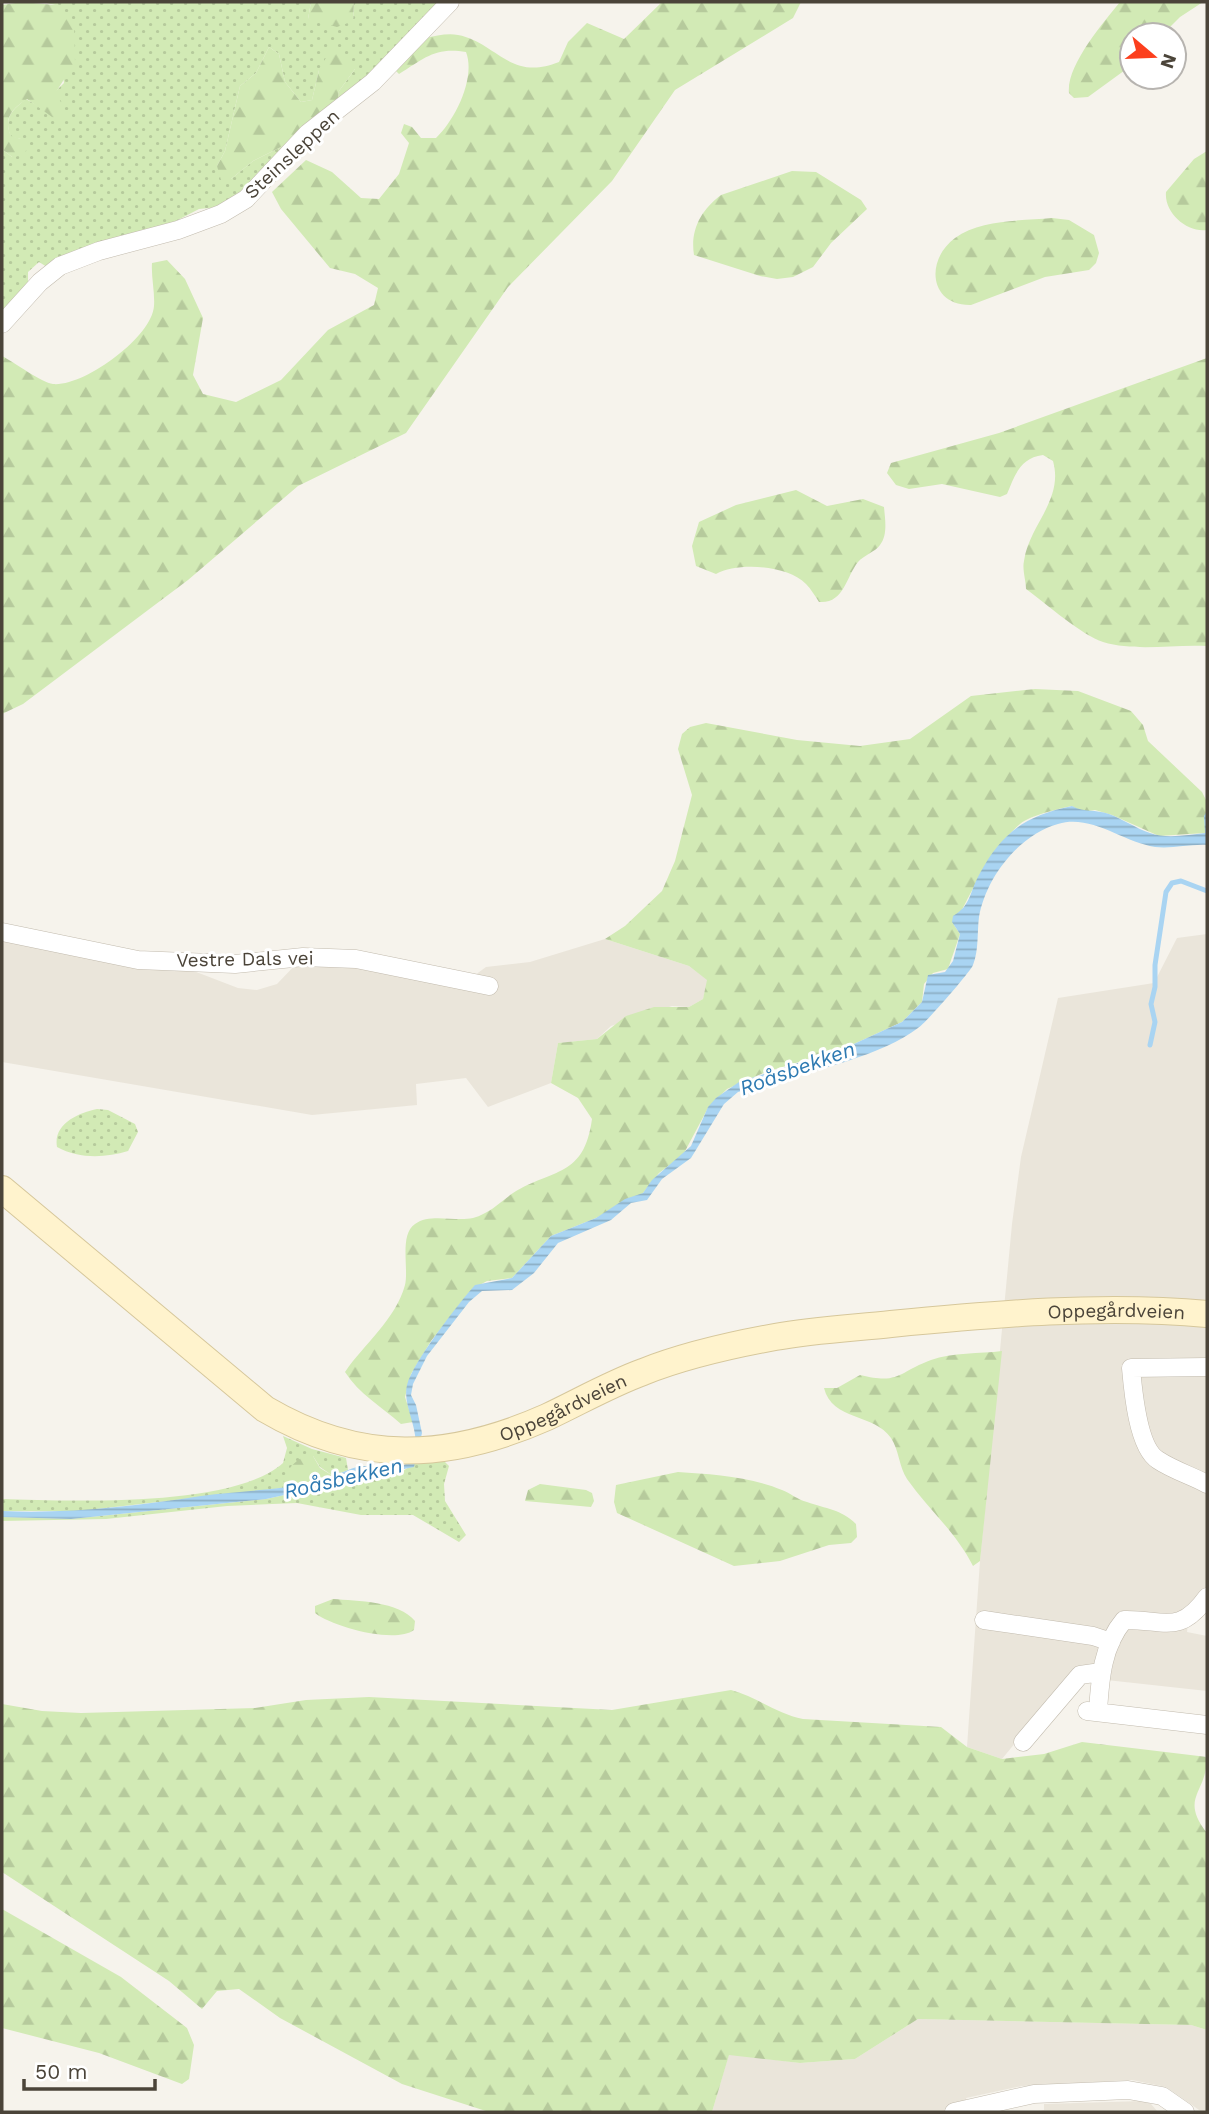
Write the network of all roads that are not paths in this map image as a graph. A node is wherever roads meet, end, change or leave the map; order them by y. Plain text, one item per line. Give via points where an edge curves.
1 (450, 2) edge
2 (2, 324) edge
3 (2, 932) edge
4 (489, 986) dead end
5 (2, 1189) edge
6 (1207, 1314) edge
7 (1207, 1367) edge
8 (1207, 1484) edge
9 (1207, 1597) edge
10 (984, 1620) dead end
11 (1111, 1642) junction
12 (1101, 1672) junction
13 (1207, 1724) edge
14 (1023, 1742) dead end
15 (1001, 2107) edge
16 (954, 2112) edge
17 (1185, 2112) edge

1 - 2 street, Steinsleppen via 373,82 309,134 246,199 221,214 60,266
3 - 4 street, Vestre Dals vei via 138,960 235,964 303,957 356,959
5 - 6 main road, Oppegårdveien via 265,1409 313,1434 370,1447 439,1451 475,1444 644,1371 702,1352 778,1336 1018,1314
7 - 8 street via 1131,1368 1135,1403 1150,1453
9 - 11 street via 1186,1620 1174,1624 1124,1620
10 - 11 street
11 - 12 street
12 - 13 street via 1092,1711
12 - 14 street via 1080,1675
15 - 16 street
15 - 17 street via 1046,2093 1135,2090 1162,2096

